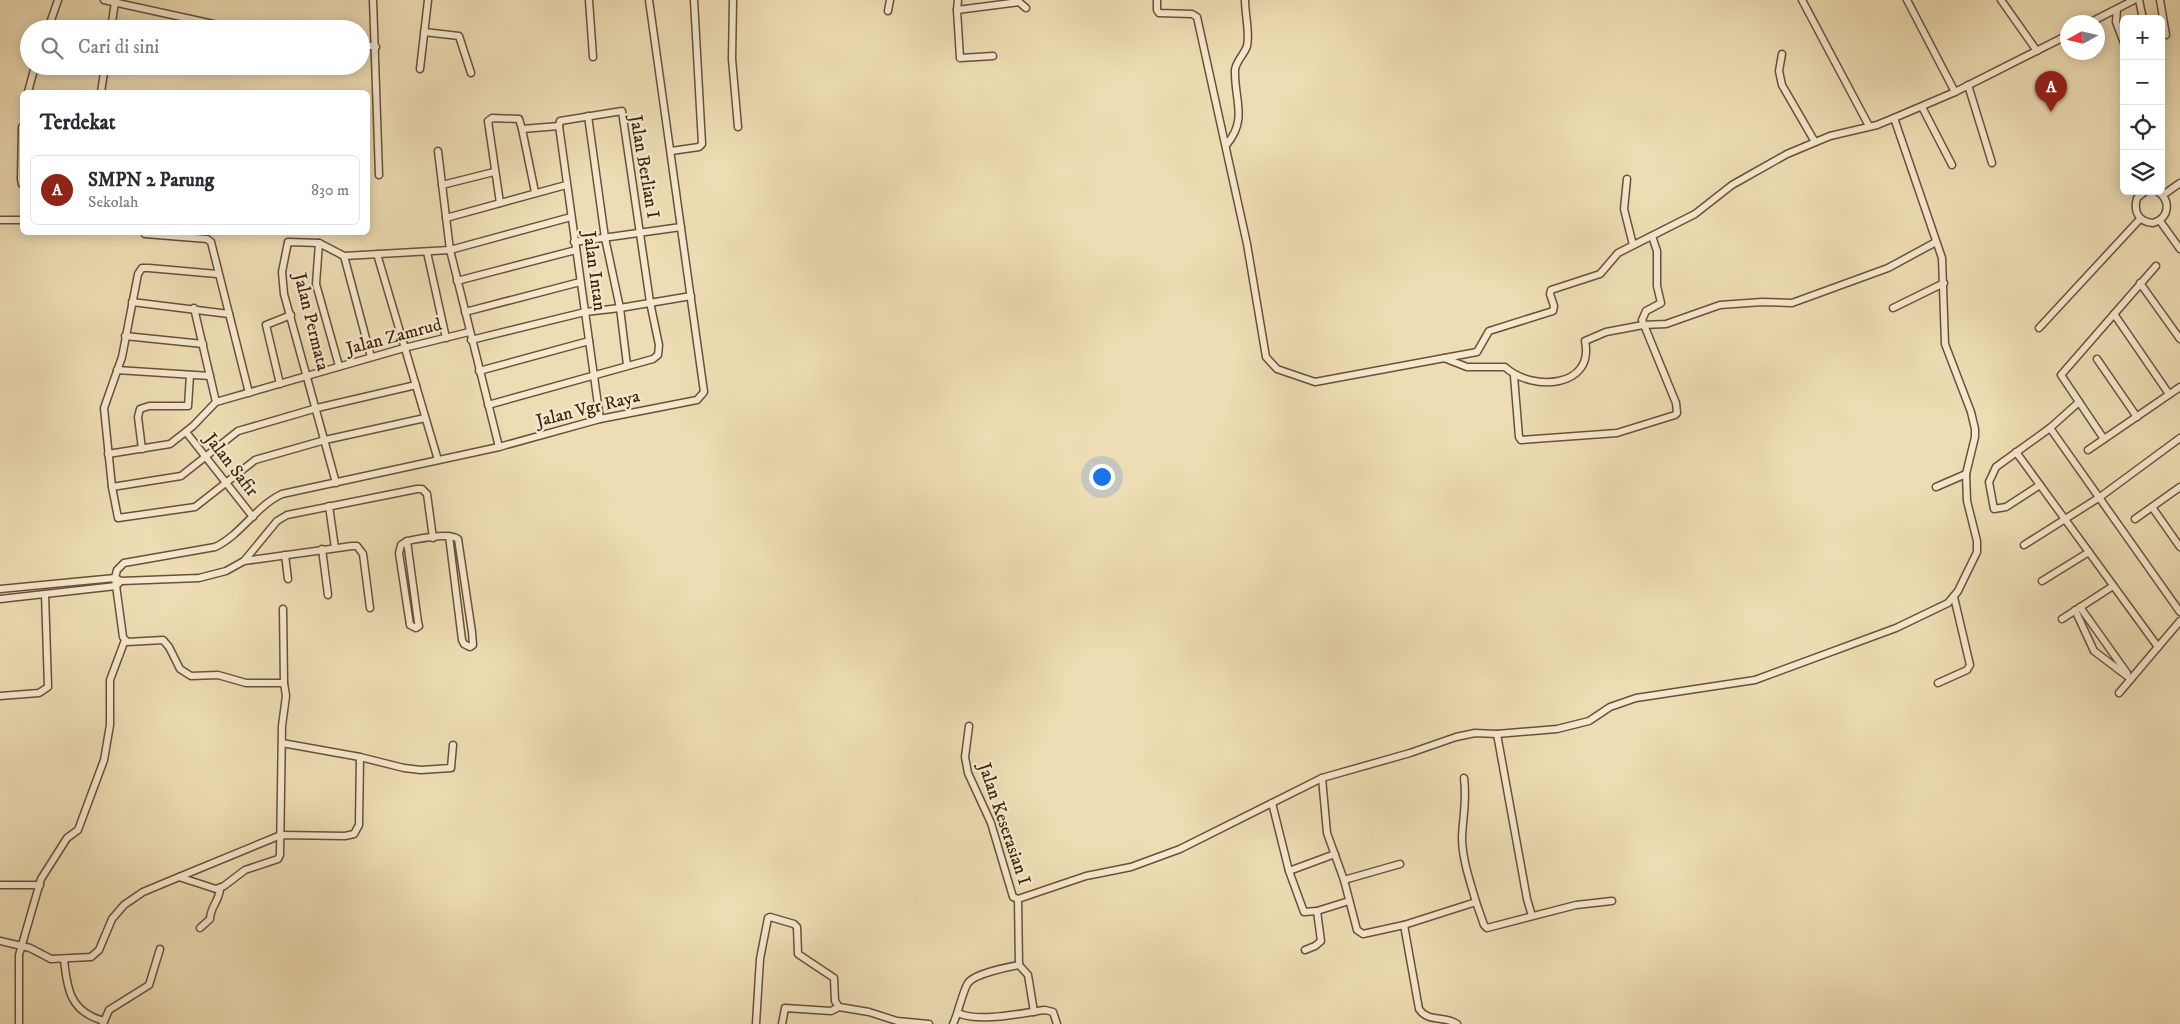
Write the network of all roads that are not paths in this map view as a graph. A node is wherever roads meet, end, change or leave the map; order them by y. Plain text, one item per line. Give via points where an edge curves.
1 (58, 0) edge
2 (96, 0) edge
3 (100, 0) edge
4 (104, 0) edge
5 (373, 0) edge
6 (428, 0) edge
7 (589, 0) edge
8 (649, 0) edge
9 (694, 0) edge
10 (733, 0) edge
11 (890, 0) edge
12 (958, 0) edge
13 (1157, 0) edge
14 (1245, 0) edge
15 (1802, 0) edge
16 (1907, 0) edge
17 (2001, 0) edge
18 (2134, 0) edge
19 (2138, 0) edge
20 (2160, 0) edge
21 (115, 2) junction
22 (1026, 8) dead end
23 (2116, 9) junction
24 (957, 10) junction
25 (888, 11) dead end
26 (2104, 15) edge
27 (2142, 15) edge
28 (51, 20) edge
29 (112, 20) edge
30 (196, 20) edge
31 (424, 32) junction
32 (2120, 32) edge
33 (2166, 35) dead end
34 (2060, 39) edge
35 (370, 46) edge
36 (376, 48) junction
37 (2037, 51) junction
38 (1782, 54) dead end
39 (993, 56) dead end
40 (593, 57) dead end
41 (420, 69) dead end
42 (471, 73) dead end
43 (33, 75) edge
44 (104, 75) edge
45 (1968, 85) junction
46 (29, 90) edge
47 (101, 90) edge
48 (1955, 92) junction
49 (1922, 107) junction
50 (588, 116) junction
51 (1894, 118) junction
52 (559, 126) junction
53 (1869, 126) junction
54 (738, 127) dead end
55 (522, 129) junction
56 (1814, 142) junction
57 (1227, 144) junction
58 (438, 151) dead end
59 (671, 152) junction
60 (1992, 163) dead end
61 (1952, 165) dead end
62 (494, 172) junction
63 (379, 176) dead end
64 (1627, 179) dead end
65 (2180, 183) edge
66 (566, 184) junction
67 (442, 185) junction
68 (2165, 190) edge
69 (535, 192) junction
70 (2141, 195) edge
71 (2161, 195) edge
72 (500, 203) junction
73 (571, 217) junction
74 (446, 218) junction
75 (2140, 219) junction
76 (0, 220) edge
77 (20, 220) edge
78 (2160, 221) junction
79 (681, 227) junction
80 (640, 233) junction
81 (156, 235) edge
82 (1652, 236) junction
83 (605, 238) junction
84 (319, 242) junction
85 (574, 242) junction
86 (1936, 242) junction
87 (1633, 245) junction
88 (2180, 249) edge
89 (450, 250) junction
90 (576, 250) junction
91 (427, 252) junction
92 (377, 254) junction
93 (344, 256) junction
94 (2156, 266) dead end
95 (217, 274) junction
96 (457, 281) junction
97 (580, 282) junction
98 (1944, 283) junction
99 (2140, 283) junction
100 (691, 296) junction
101 (132, 302) junction
102 (650, 302) junction
103 (194, 308) junction
104 (620, 308) junction
105 (1893, 308) dead end
106 (465, 312) junction
107 (584, 312) junction
108 (229, 314) junction
109 (2114, 314) junction
110 (291, 315) junction
111 (1643, 325) junction
112 (2039, 328) dead end
113 (469, 332) junction
114 (125, 336) junction
115 (446, 338) junction
116 (2180, 339) edge
117 (471, 340) junction
118 (589, 341) junction
119 (202, 344) junction
120 (404, 348) junction
121 (371, 357) junction
122 (1443, 358) junction
123 (2096, 358) dead end
124 (627, 365) junction
125 (339, 366) junction
126 (117, 370) junction
127 (479, 371) junction
128 (190, 375) junction
129 (594, 375) junction
130 (210, 376) junction
131 (308, 376) junction
132 (1514, 376) junction
133 (280, 384) junction
134 (416, 385) junction
135 (2180, 387) edge
136 (249, 393) junction
137 (2170, 394) junction
138 (216, 402) junction
139 (2079, 402) junction
140 (488, 405) junction
141 (317, 408) junction
142 (2137, 416) junction
143 (425, 418) junction
144 (600, 419) junction
145 (2050, 428) junction
146 (186, 432) junction
147 (2180, 438) edge
148 (325, 440) junction
149 (2104, 440) junction
150 (499, 447) junction
151 (142, 449) junction
152 (2088, 450) dead end
153 (2016, 452) junction
154 (108, 454) junction
155 (206, 458) junction
156 (438, 460) junction
157 (1966, 474) junction
158 (336, 483) junction
159 (227, 484) junction
160 (2040, 485) junction
161 (112, 487) junction
162 (1936, 487) dead end
163 (2180, 487) edge
164 (2100, 497) junction
165 (328, 506) junction
166 (2152, 507) junction
167 (253, 517) junction
168 (2064, 519) junction
169 (2135, 519) dead end
170 (449, 536) junction
171 (433, 538) junction
172 (407, 541) junction
173 (2024, 544) dead end
174 (2180, 546) edge
175 (335, 548) junction
176 (322, 550) junction
177 (2089, 552) junction
178 (285, 555) junction
179 (244, 561) junction
180 (288, 580) dead end
181 (2042, 581) dead end
182 (117, 582) junction
183 (2113, 586) junction
184 (0, 589) edge
185 (45, 594) junction
186 (328, 595) dead end
187 (1954, 597) junction
188 (0, 599) edge
189 (370, 608) dead end
190 (283, 609) dead end
191 (2078, 609) junction
192 (2180, 612) edge
193 (2062, 619) dead end
194 (2180, 620) edge
195 (124, 640) junction
196 (2158, 647) junction
197 (2131, 679) junction
198 (284, 683) junction
199 (1938, 683) dead end
200 (2119, 693) dead end
201 (0, 696) edge
202 (970, 726) dead end
203 (1497, 734) junction
204 (282, 743) junction
205 (453, 745) dead end
206 (360, 757) junction
207 (1322, 778) junction
208 (1464, 778) dead end
209 (1272, 803) junction
210 (281, 835) junction
211 (1335, 854) junction
212 (1400, 864) dead end
213 (1289, 871) junction
214 (179, 877) junction
215 (1344, 880) junction
216 (40, 885) junction
217 (0, 886) edge
218 (220, 888) junction
219 (1018, 899) junction
220 (1349, 901) junction
221 (1612, 901) dead end
222 (1476, 902) junction
223 (1317, 911) junction
224 (1532, 916) junction
225 (1404, 925) junction
226 (200, 928) dead end
227 (0, 941) edge
228 (23, 948) junction
229 (160, 949) dead end
230 (1305, 950) dead end
231 (64, 959) junction
232 (1019, 965) junction
233 (838, 1007) junction
234 (1034, 1012) junction
235 (958, 1013) junction
236 (104, 1022) edge
237 (19, 1024) edge
238 (756, 1024) edge
239 (782, 1024) edge
240 (929, 1024) edge
241 (953, 1024) edge
242 (1057, 1024) edge
243 (1457, 1024) edge

1 - 28 street
2 - 3 street
4 - 21 street
5 - 36 street
6 - 31 street
7 - 40 street
8 - 59 street, Jalan Vgr Raya
9 - 59 street via 702,144
10 - 54 street via 732,59
11 - 25 street
12 - 24 street
13 - 57 street via 1159,13 1197,17
14 - 57 street via 1249,37 1244,57 1238,61 1235,72 1238,127
15 - 53 street
16 - 48 street
17 - 37 street
18 - 23 street
19 - 27 street
20 - 33 street
21 - 29 street
21 - 30 street
22 - 24 street via 1019,2
23 - 26 street
23 - 32 street
24 - 39 street via 960,58
31 - 41 street
31 - 42 street via 459,36
34 - 37 street
35 - 36 street
36 - 63 street
37 - 45 street
38 - 56 street via 1779,72 1782,85
43 - 46 street
44 - 47 street
45 - 48 street
45 - 60 street
48 - 49 street
49 - 51 street
49 - 61 street
50 - 52 street, Jalan Berlian I via 560,122
50 - 80 street, Jalan Berlian I via 622,110
50 - 83 street
51 - 53 street
51 - 86 street
52 - 55 street, Jalan Berlian I
52 - 66 street, Jalan Intan
53 - 56 street
55 - 62 street via 519,119 489,119
55 - 69 street
56 - 82 street via 1732,185 1695,214
57 - 122 street via 1255,283 1265,353 1270,364 1315,382
58 - 67 street
59 - 79 street, Jalan Vgr Raya
62 - 67 street
62 - 72 street
64 - 87 street via 1624,209
65 - 68 street
66 - 69 street
66 - 73 street, Jalan Intan
67 - 74 street
69 - 72 street
70 - 75 street via 2135,205
71 - 78 street via 2168,209
72 - 74 street
73 - 85 street, Jalan Intan
73 - 89 street
74 - 89 street
75 - 78 street
75 - 112 street
76 - 77 street
78 - 88 street
79 - 80 street
79 - 100 street, Jalan Vgr Raya
80 - 83 street
80 - 102 street
81 - 95 street via 209,240
82 - 87 street
82 - 111 street via 1657,251 1657,286 1661,302 1642,316
83 - 85 street
83 - 104 street
84 - 93 street, Jalan Permata
84 - 110 street, Jalan Permata via 290,241 286,244 282,272 284,294
84 - 125 street via 316,284
85 - 90 street, Jalan Intan
86 - 98 street via 1942,258
86 - 111 street via 1888,268 1792,303 1720,305 1666,324
87 - 122 street via 1618,253 1596,276 1552,290 1554,308 1551,312 1489,331 1477,352
89 - 91 street
89 - 96 street
90 - 96 street
90 - 97 street, Jalan Intan
91 - 92 street
91 - 115 street
92 - 93 street
92 - 120 street
93 - 121 street
94 - 99 street
95 - 101 street via 144,268 138,274
95 - 108 street
96 - 106 street
97 - 106 street
97 - 107 street, Jalan Intan
98 - 105 street
98 - 157 street via 1945,344 1974,428 1975,437
99 - 109 street
99 - 116 street
100 - 102 street
100 - 144 street, Jalan Vgr Raya via 704,392 701,397
101 - 103 street
101 - 114 street
102 - 104 street
102 - 124 street via 658,355 653,360
103 - 108 street
103 - 119 street
104 - 107 street
104 - 124 street
106 - 113 street
107 - 117 street
107 - 118 street, Jalan Intan
108 - 136 street
109 - 137 street
109 - 139 street via 2061,375
110 - 131 street, Jalan Permata
110 - 133 street via 266,325
111 - 132 street via 1606,332 1585,341 1585,364 1564,380 1540,383
111 - 132 street via 1676,403 1675,415 1617,433 1521,440 1518,437
113 - 115 street, Jalan Zamrud
113 - 117 street
114 - 119 street
114 - 126 street
115 - 120 street, Jalan Zamrud
117 - 127 street
118 - 127 street
118 - 129 street, Jalan Intan
119 - 130 street
120 - 121 street, Jalan Zamrud
120 - 134 street
121 - 125 street, Jalan Zamrud
122 - 132 street via 1467,367 1505,367
123 - 142 street
124 - 129 street
125 - 131 street, Jalan Zamrud
126 - 128 street
126 - 154 street via 104,408
127 - 140 street
128 - 130 street
128 - 151 street via 188,406 144,406 140,410
129 - 140 street
129 - 144 street, Jalan Intan
130 - 138 street
131 - 133 street, Jalan Zamrud
131 - 141 street, Jalan Permata
133 - 136 street, Jalan Zamrud
134 - 141 street
134 - 143 street
135 - 137 street
136 - 138 street, Jalan Zamrud
137 - 142 street
138 - 146 street, Jalan Zamrud
139 - 145 street
139 - 149 street
140 - 150 street
141 - 148 street, Jalan Permata
141 - 155 street via 238,431
142 - 149 street
143 - 148 street
143 - 156 street
144 - 150 street, Jalan Vgr Raya
145 - 153 street
145 - 164 street
146 - 151 street, Jalan Zamrud via 170,444
146 - 155 street, Jalan Safir
147 - 164 street
148 - 158 street, Jalan Permata
148 - 159 street via 255,460
149 - 152 street
150 - 156 street, Jalan Vgr Raya
151 - 154 street, Jalan Zamrud
153 - 160 street
153 - 160 street via 1996,467 1989,482 1994,509 2006,507
154 - 161 street
155 - 159 street, Jalan Safir
155 - 161 street via 181,476
156 - 158 street, Jalan Vgr Raya
157 - 162 street
157 - 187 street via 1967,501 1977,552
158 - 167 street, Jalan Vgr Raya via 282,494 268,501
159 - 161 street via 195,507 121,518 116,514
159 - 167 street, Jalan Safir
160 - 168 street
163 - 166 street
164 - 168 street
164 - 192 street
165 - 171 street via 422,489 429,498
165 - 175 street
165 - 179 street via 281,518
166 - 169 street
166 - 174 street
167 - 182 street, Jalan Vgr Raya via 215,547 130,561 120,566
168 - 173 street
168 - 177 street
170 - 170 street via 456,537 460,543 472,632 473,645 470,647 462,640
170 - 171 street
171 - 172 street
172 - 172 street via 401,545 399,553 410,625 416,628 419,626
175 - 176 street
175 - 189 street via 352,546 361,549
176 - 178 street
176 - 186 street
177 - 181 street
177 - 183 street
178 - 179 street
178 - 180 street
179 - 182 street via 206,577
182 - 184 street
182 - 185 street
182 - 195 street
183 - 191 street
183 - 196 street
185 - 188 street
185 - 201 street via 48,688 39,693
187 - 199 street via 1970,665 1967,670
187 - 203 street via 1942,607 1896,628 1755,680 1636,698 1621,702 1576,725
190 - 198 street
191 - 193 street
191 - 197 street
191 - 197 street via 2094,651
194 - 196 street
195 - 198 street via 163,640 180,669 191,676 218,675 246,683
195 - 216 street via 110,680 110,725 104,760 78,830 67,838
196 - 197 street
197 - 200 street
198 - 204 street via 286,702
202 - 219 street, Jalan Keserasian I via 965,756 968,773 991,823 1013,896
203 - 207 street via 1475,733 1456,737
203 - 224 street
204 - 206 street
204 - 210 street
205 - 206 street via 449,769 404,768
206 - 210 street via 359,825 354,834
207 - 209 street
207 - 211 street via 1325,825
208 - 222 street via 1466,796 1462,836
209 - 213 street
209 - 219 street via 1180,849
210 - 214 street
210 - 218 street via 279,857 245,870
211 - 213 street
211 - 215 street
212 - 215 street
213 - 223 street via 1304,912
214 - 218 street via 212,889
214 - 231 street via 143,892 119,910 94,956
215 - 220 street
216 - 217 street
216 - 228 street
218 - 226 street via 219,897 210,910 210,919
219 - 232 street
220 - 223 street
220 - 225 street via 1357,930 1363,934
221 - 224 street via 1576,905
222 - 224 street via 1487,928
222 - 225 street
223 - 230 street via 1320,941
225 - 243 street via 1419,1009 1428,1017
227 - 228 street
228 - 231 street via 38,951 48,959
228 - 237 street via 18,962
229 - 236 street via 149,985 109,1010
231 - 236 street via 75,1003 82,1013
232 - 234 street via 1028,975
232 - 235 street via 972,979
233 - 238 street via 834,978 798,954 797,927 770,917 760,959
233 - 239 street via 831,1011 785,1008
233 - 240 street via 898,1021
234 - 235 street via 995,1016
234 - 242 street via 1053,1012
235 - 241 street

